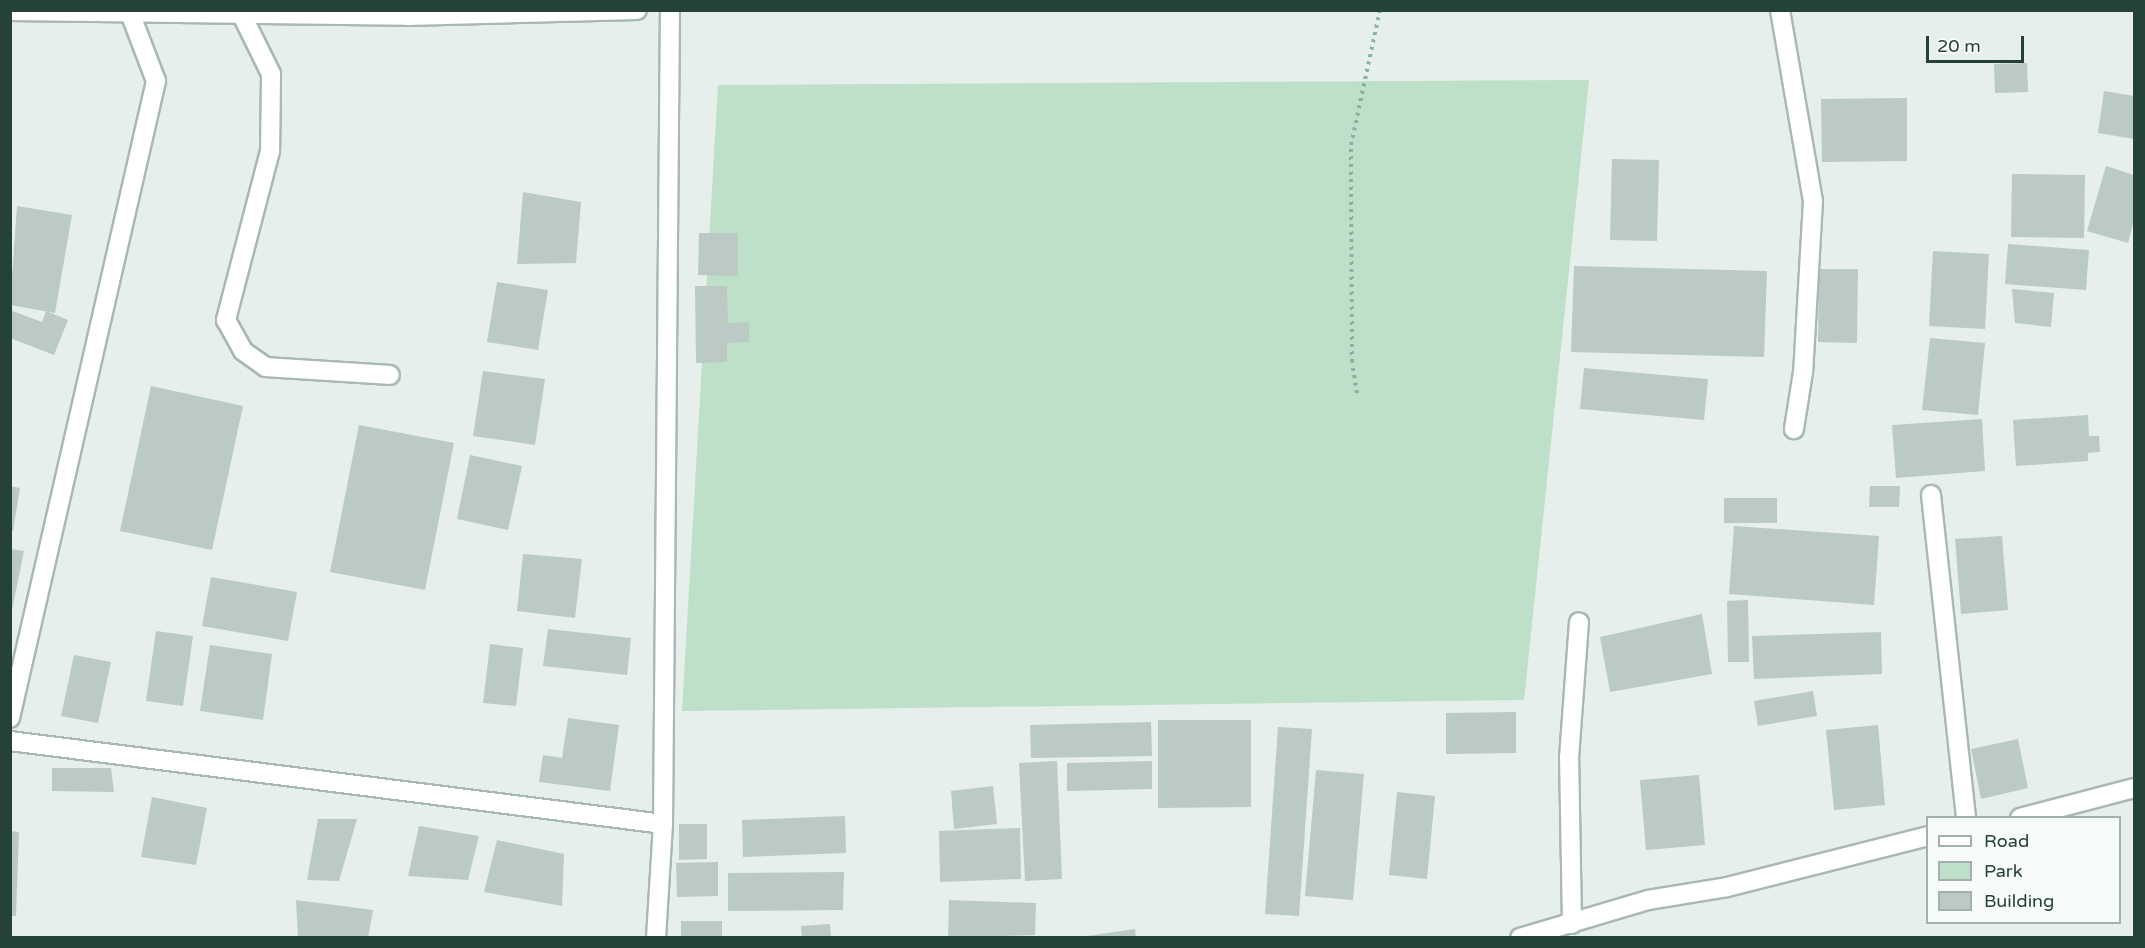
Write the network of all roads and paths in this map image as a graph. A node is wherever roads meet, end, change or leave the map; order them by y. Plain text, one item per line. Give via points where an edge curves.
1 (10, 10) edge
2 (637, 10) edge
3 (670, 10) edge
4 (1380, 10) edge
5 (1779, 10) edge
6 (407, 13) edge
7 (130, 14) junction
8 (242, 15) junction
9 (390, 375) dead end
10 (1357, 393) dead end
11 (1794, 429) dead end
12 (1930, 495) dead end
13 (1579, 622) dead end
14 (10, 718) edge
15 (10, 741) edge
16 (2134, 788) edge
17 (1966, 816) edge
18 (2028, 816) edge
19 (663, 824) junction
20 (1926, 837) edge
21 (1572, 924) junction
22 (656, 938) edge
23 (1520, 938) edge

1 - 7 street
2 - 6 street
3 - 19 street
4 - 10 path via 1351,145 1352,362
5 - 11 street via 1813,201 1803,372
6 - 8 street
7 - 8 street
7 - 14 street via 156,81
8 - 9 street via 271,74 270,151 226,320 243,351 266,367
12 - 17 street
13 - 21 street via 1569,758
15 - 19 street
16 - 18 street
19 - 22 street
20 - 21 street via 1727,887 1648,900
21 - 23 street

